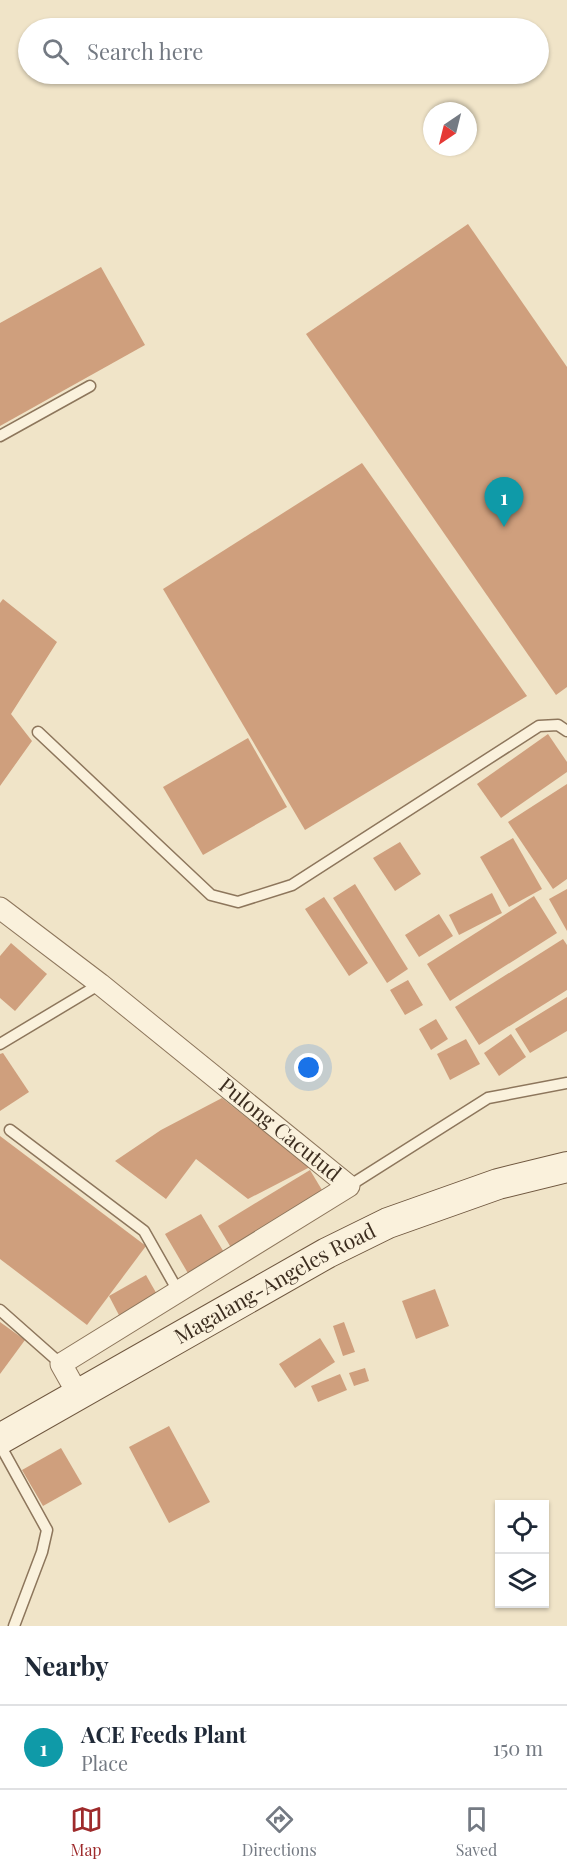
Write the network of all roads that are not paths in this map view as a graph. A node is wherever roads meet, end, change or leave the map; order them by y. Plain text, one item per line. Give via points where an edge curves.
1 (90, 386) dead end
2 (0, 436) edge
3 (567, 731) edge
4 (38, 732) dead end
5 (0, 908) edge
6 (100, 984) junction
7 (0, 1044) edge
8 (567, 1083) edge
9 (10, 1130) dead end
10 (567, 1167) edge
11 (349, 1186) junction
12 (178, 1291) junction
13 (0, 1310) edge
14 (61, 1364) junction
15 (79, 1396) junction
16 (0, 1439) edge
17 (0, 1445) edge
18 (14, 1626) edge

1 - 2 lane
3 - 4 lane via 558,725 539,726 292,885 238,902 211,895
5 - 6 street, Pulong Cacutud
6 - 7 lane
6 - 11 street, Pulong Cacutud
8 - 11 lane via 488,1098
9 - 12 lane via 144,1231
10 - 15 main road, Magalang-Angeles Road via 498,1184 388,1223 327,1253
11 - 12 street, Pulong Cacutud
12 - 14 street, Pulong Cacutud
13 - 14 lane
14 - 15 street
15 - 16 main road, Magalang-Angeles Road
17 - 18 lane via 47,1530

